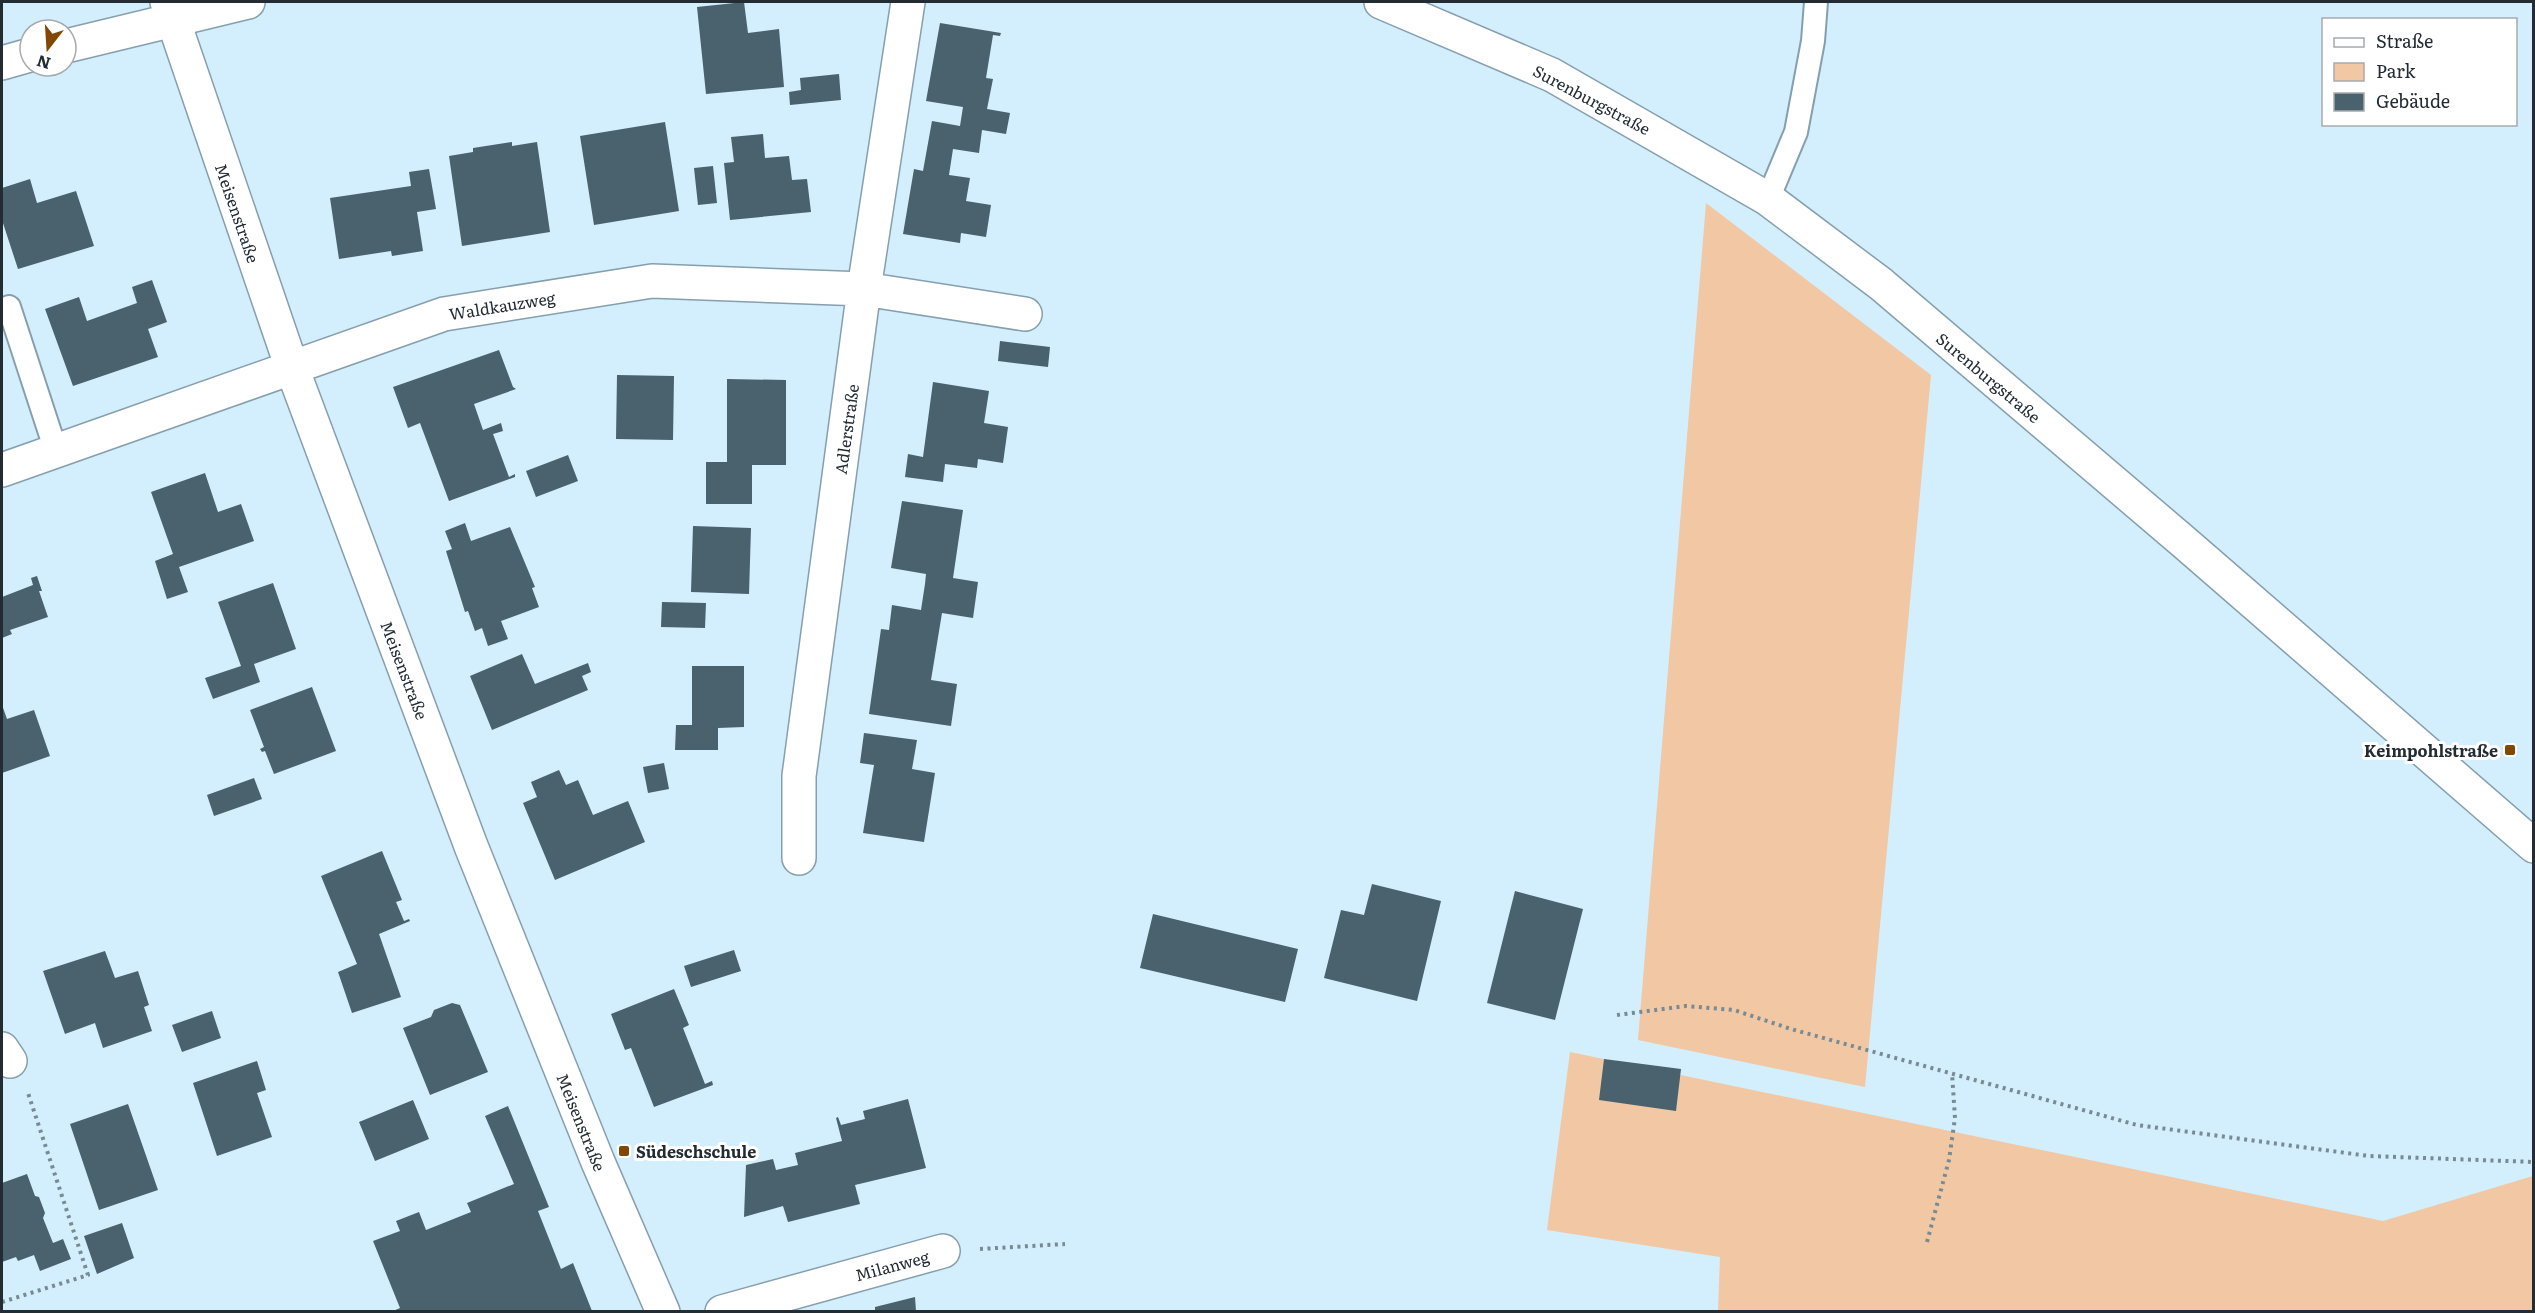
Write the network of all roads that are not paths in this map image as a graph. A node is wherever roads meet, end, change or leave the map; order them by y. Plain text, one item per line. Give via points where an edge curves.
1 (248, 2) edge
2 (908, 2) edge
3 (1381, 2) edge
4 (1816, 2) edge
5 (169, 10) edge
6 (78, 42) edge
7 (18, 58) edge
8 (2, 63) edge
9 (1768, 199) junction
10 (864, 289) junction
11 (9, 307) dead end
12 (1025, 314) dead end
13 (292, 368) junction
14 (56, 451) junction
15 (2, 470) edge
16 (2534, 846) edge
17 (799, 858) dead end
18 (943, 1251) road end
19 (663, 1311) edge
20 (722, 1311) edge

1 - 5 street
2 - 10 street, Adlerstraße
3 - 9 street, Surenburgstraße via 1552,75
4 - 9 lane via 1796,132
5 - 6 street
5 - 13 street, Meisenstraße
7 - 8 street
9 - 16 street, Surenburgstraße via 1881,284
10 - 12 street, Waldkauzweg
10 - 13 street, Waldkauzweg via 652,281 444,314
10 - 17 street, Adlerstraße via 799,776
11 - 14 lane
13 - 14 street, Waldkauzweg
13 - 19 street, Meisenstraße via 471,846 598,1162
14 - 15 street, Waldkauzweg
18 - 20 street, Milanweg

